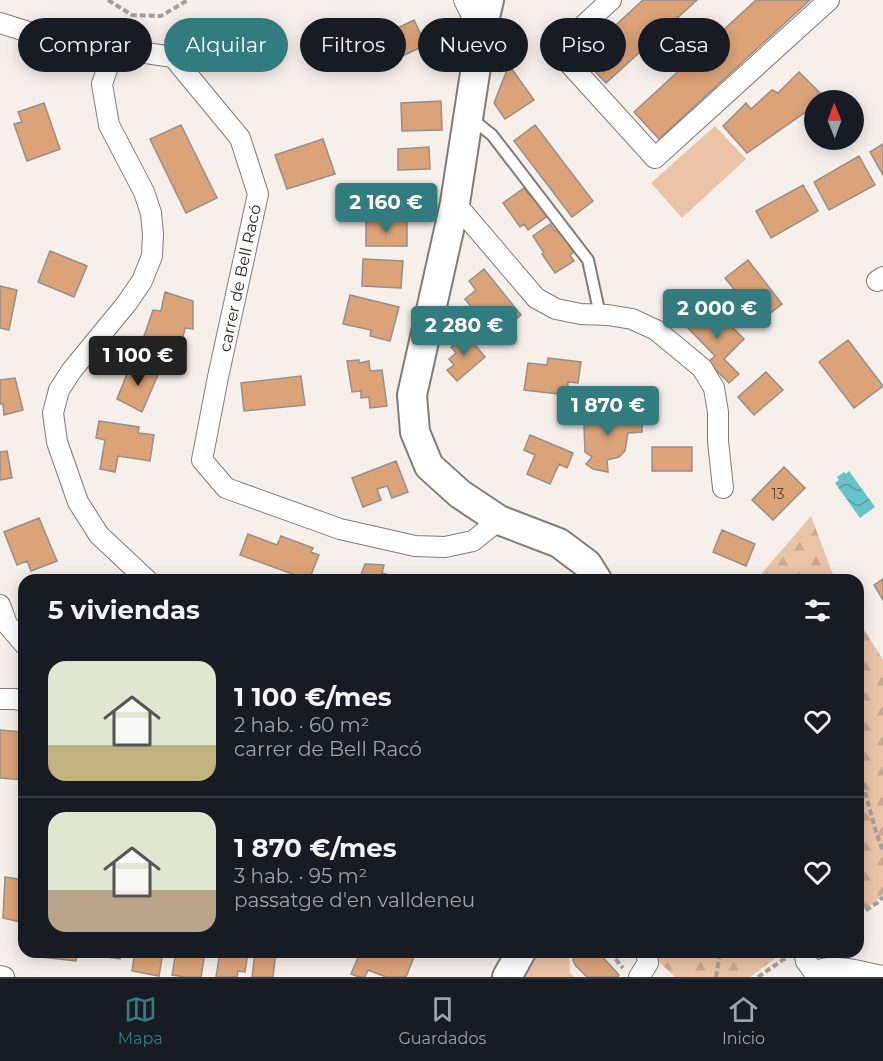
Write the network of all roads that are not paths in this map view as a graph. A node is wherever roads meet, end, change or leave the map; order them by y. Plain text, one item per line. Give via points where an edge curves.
1 (464, 0) edge
2 (489, 0) edge
3 (611, 0) edge
4 (829, 0) edge
5 (474, 18) edge
6 (485, 18) edge
7 (0, 23) edge
8 (18, 29) edge
9 (152, 54) edge
10 (106, 72) edge
11 (476, 72) edge
12 (469, 117) junction
13 (455, 203) junction
14 (600, 315) junction
15 (723, 488) dead end
16 (499, 520) junction
17 (139, 574) edge
18 (593, 574) edge
19 (0, 605) edge
20 (4, 622) edge
21 (18, 637) edge
22 (0, 699) edge
23 (18, 700) edge
24 (518, 958) edge
25 (647, 958) edge
26 (805, 958) edge
27 (631, 973) edge
28 (817, 976) edge
29 (883, 976) edge
30 (507, 977) edge

1 - 5 street
2 - 6 street
3 - 4 street via 557,50 656,158
7 - 8 street
9 - 16 street, carrer de Bell Racó via 173,57 240,138 258,194 202,460 226,488 340,529 415,546 445,547 473,541
10 - 17 street via 102,84 109,125 151,213 152,256 127,303 59,390 53,413 57,442 78,502 99,535
11 - 12 street
12 - 13 street
12 - 14 lane via 492,135 588,260
13 - 14 street via 536,298 556,309
13 - 16 street via 412,394 415,432 429,466 459,494
14 - 15 street via 632,319 656,330 702,368 714,388
16 - 18 street via 559,543 587,564
19 - 20 street
20 - 21 street
22 - 23 street
24 - 30 street
25 - 27 street via 648,963
26 - 28 street
28 - 29 street via 828,968

